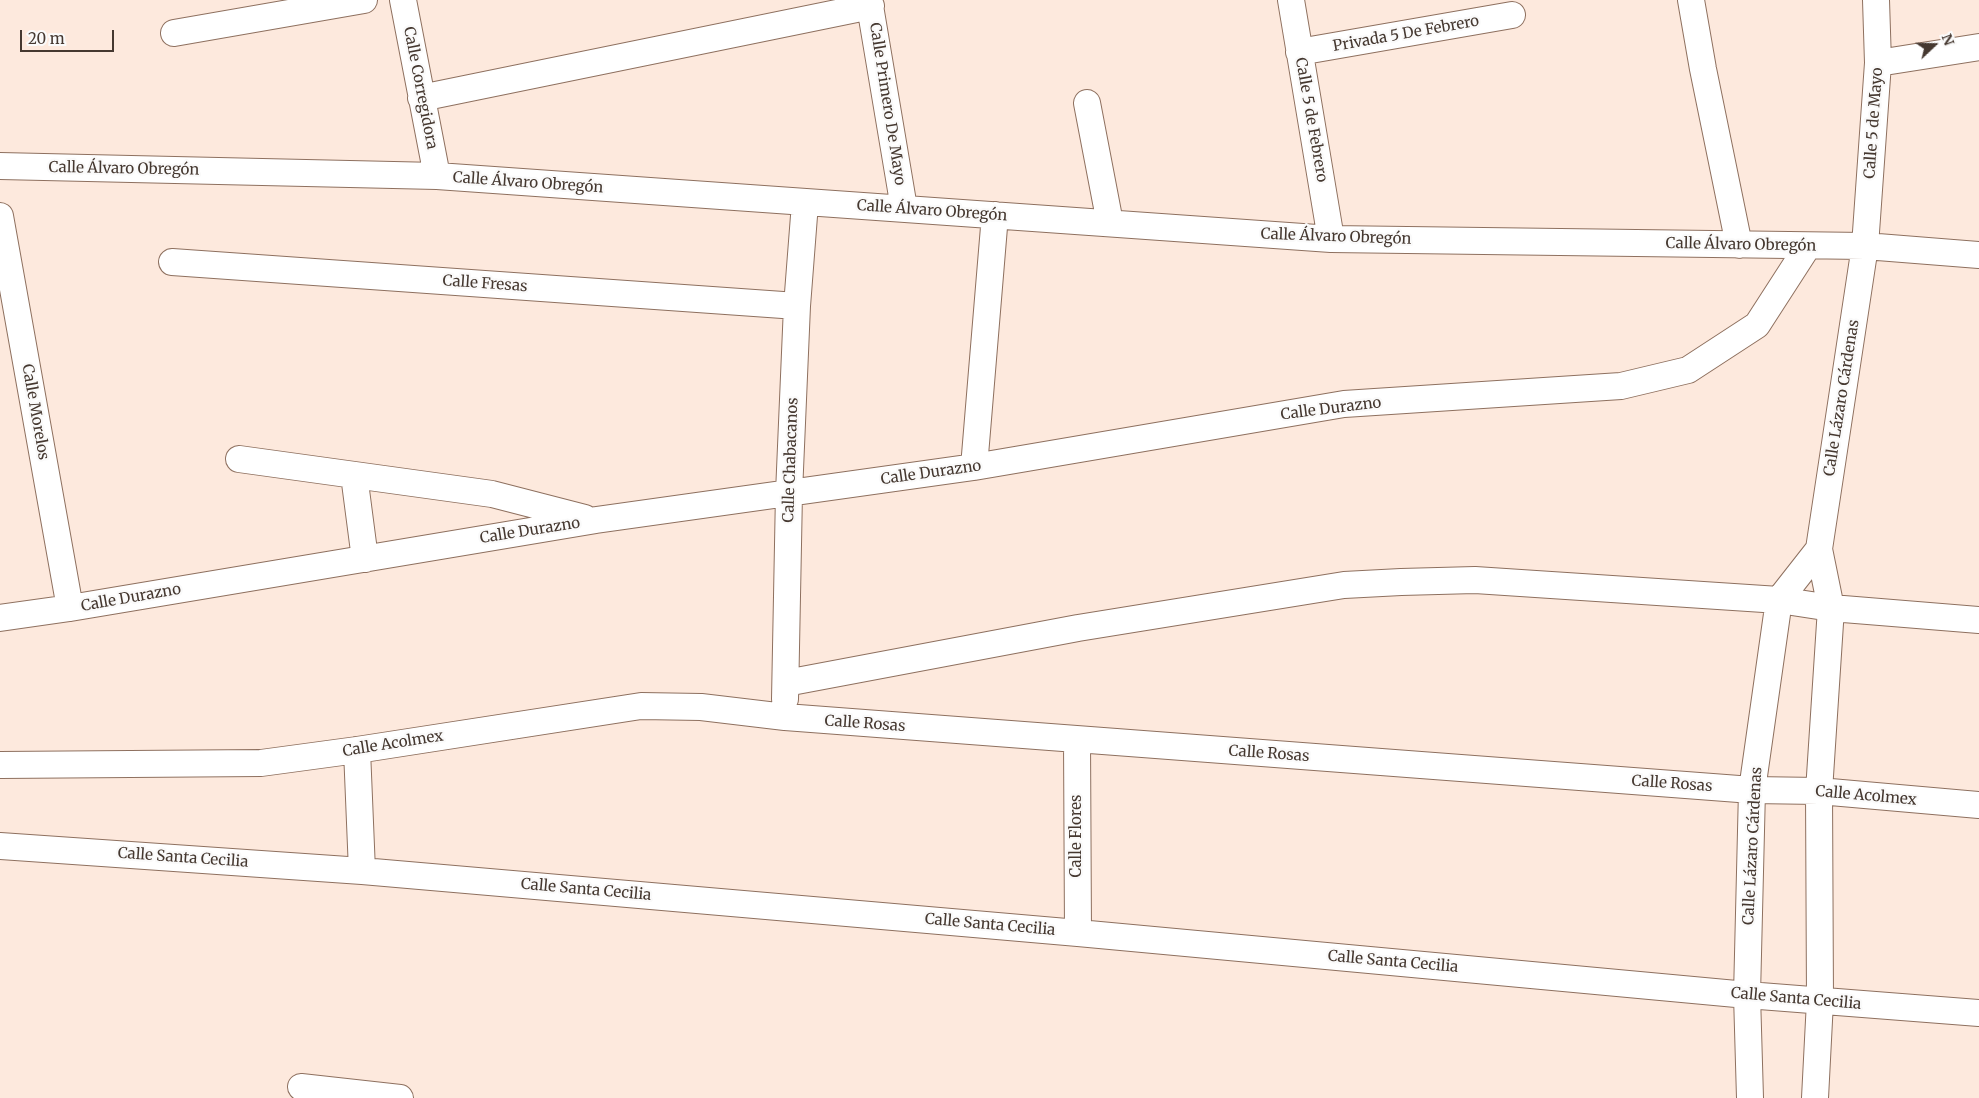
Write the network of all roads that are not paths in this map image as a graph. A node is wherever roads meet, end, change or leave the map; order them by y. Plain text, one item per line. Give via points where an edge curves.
1 (364, 0) edge
2 (402, 0) edge
3 (1291, 0) edge
4 (1691, 0) edge
5 (1876, 0) edge
6 (870, 3) edge
7 (1512, 16) dead end
8 (174, 33) dead end
9 (1979, 47) edge
10 (1300, 52) junction
11 (1878, 63) junction
12 (421, 98) junction
13 (1087, 103) dead end
14 (0, 166) edge
15 (437, 176) junction
16 (805, 203) junction
17 (904, 208) junction
18 (995, 215) junction
19 (0, 216) edge
20 (1110, 223) junction
21 (1331, 239) junction
22 (1739, 245) junction
23 (1808, 246) junction
24 (1865, 246) junction
25 (1979, 255) edge
26 (172, 262) dead end
27 (798, 306) junction
28 (239, 459) dead end
29 (974, 467) junction
30 (354, 475) junction
31 (789, 493) junction
32 (596, 520) junction
33 (1819, 549) junction
34 (365, 559) junction
35 (1779, 600) junction
36 (70, 608) junction
37 (1832, 608) junction
38 (0, 618) edge
39 (1979, 620) edge
40 (786, 683) junction
41 (785, 717) junction
42 (1077, 740) junction
43 (357, 750) junction
44 (0, 765) edge
45 (1752, 790) junction
46 (1819, 791) junction
47 (1979, 805) edge
48 (0, 846) edge
49 (362, 871) junction
50 (1078, 933) junction
51 (1747, 995) junction
52 (1820, 1001) junction
53 (1979, 1013) edge
54 (301, 1087) dead end
55 (385, 1097) edge
56 (1750, 1098) edge
57 (1815, 1098) edge

1 - 8 street
2 - 12 street, Calle Corregidora
3 - 10 street, Calle 5 de Febrero
4 - 22 street
5 - 11 street, Calle 5 de Mayo
6 - 12 street
6 - 17 street, Calle Primero De Mayo
7 - 10 street, Privada 5 De Febrero
9 - 11 street
10 - 21 street, Calle 5 de Febrero
11 - 24 street, Calle 5 de Mayo
12 - 15 street, Calle Corregidora
13 - 20 street
14 - 15 street, Calle Álvaro Obregón
15 - 16 street, Calle Álvaro Obregón
16 - 17 street, Calle Álvaro Obregón
16 - 27 street, Calle Chabacanos
17 - 18 street, Calle Álvaro Obregón
18 - 20 street, Calle Álvaro Obregón
18 - 29 street
19 - 36 street, Calle Morelos
20 - 21 street, Calle Álvaro Obregón
21 - 22 street, Calle Álvaro Obregón
22 - 23 street, Calle Álvaro Obregón
23 - 24 street, Calle Álvaro Obregón
23 - 29 street, Calle Durazno via 1757,325 1688,370 1621,386 1344,404
24 - 25 street, Calle Álvaro Obregón
24 - 33 street, Calle Lázaro Cárdenas
26 - 27 street, Calle Fresas
27 - 31 street, Calle Chabacanos
28 - 30 street
29 - 31 street, Calle Durazno
30 - 32 street via 492,494
30 - 34 street
31 - 32 street, Calle Durazno
31 - 40 street, Calle Chabacanos
32 - 34 street, Calle Durazno
33 - 35 street, Calle Lázaro Cárdenas
33 - 37 street, Calle Lázaro Cárdenas
34 - 36 street, Calle Durazno
35 - 37 street
35 - 40 street via 1475,580 1344,585 1078,628
35 - 45 street, Calle Lázaro Cárdenas
36 - 38 street, Calle Durazno
37 - 39 street
37 - 46 street, Calle Lázaro Cárdenas
40 - 41 street, Calle Chabacanos
41 - 42 street, Calle Rosas
41 - 43 street, Calle Acolmex via 701,708 641,706
42 - 45 street, Calle Rosas
42 - 50 street, Calle Flores
43 - 44 street, Calle Acolmex via 261,763
43 - 49 street
45 - 46 street, Calle Acolmex
45 - 51 street, Calle Lázaro Cárdenas
46 - 47 street, Calle Acolmex
46 - 52 street, Calle Lázaro Cárdenas
48 - 49 street, Calle Santa Cecilia
49 - 50 street, Calle Santa Cecilia
50 - 51 street, Calle Santa Cecilia
51 - 52 street, Calle Santa Cecilia
51 - 56 street, Calle Lázaro Cárdenas
52 - 53 street, Calle Santa Cecilia
52 - 57 street, Calle Lázaro Cárdenas
54 - 55 street

